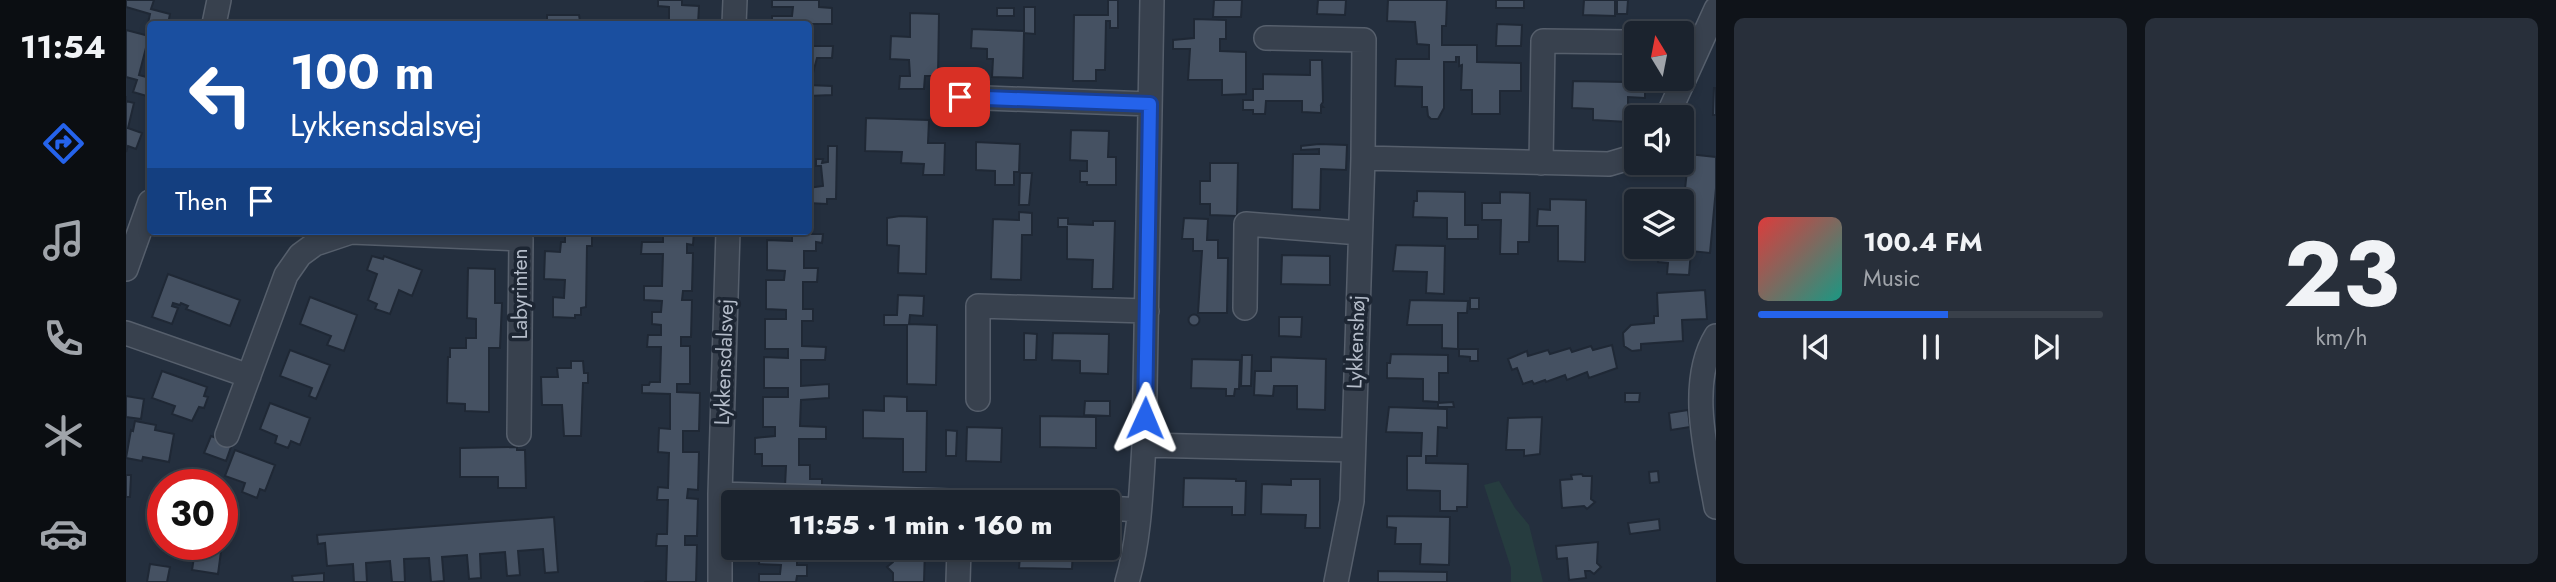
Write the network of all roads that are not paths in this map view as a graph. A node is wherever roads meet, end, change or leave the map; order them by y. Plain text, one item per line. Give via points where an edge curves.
1 (219, 0) edge
2 (735, 0) edge
3 (1152, 0) edge
4 (1716, 9) edge
5 (215, 21) edge
6 (734, 21) edge
7 (1266, 38) dead end
8 (1624, 42) edge
9 (960, 97) dead end
10 (1150, 104) junction
11 (1672, 105) edge
12 (1363, 158) junction
13 (1624, 160) edge
14 (1541, 163) junction
15 (147, 210) edge
16 (1360, 233) junction
17 (340, 235) edge
18 (436, 235) edge
19 (728, 235) edge
20 (126, 269) edge
21 (1245, 308) dead end
22 (1147, 311) junction
23 (126, 333) edge
24 (1716, 335) edge
25 (249, 376) junction
26 (978, 399) dead end
27 (519, 434) dead end
28 (227, 435) dead end
29 (1144, 445) junction
30 (1353, 450) junction
31 (720, 494) joint
32 (1716, 507) edge
33 (1120, 509) edge
34 (1139, 510) junction
35 (959, 560) edge
36 (720, 582) edge
37 (958, 582) edge
38 (1127, 582) edge
39 (1336, 582) edge

1 - 5 street
2 - 6 street
3 - 10 street
4 - 11 street
7 - 12 street, Lykkenshøj via 1364,40
8 - 14 street via 1543,41
9 - 10 street
10 - 22 street
12 - 14 street
12 - 16 street, Lykkenshøj
13 - 14 street via 1609,164
15 - 20 street
16 - 21 street via 1246,224
16 - 30 street, Lykkenshøj
17 - 25 street, Labyrinten via 300,255 286,275
18 - 27 street, Labyrinten via 521,239
19 - 31 street, Lykkensdalsvej
22 - 26 street via 978,306
22 - 29 street
23 - 25 street
24 - 32 street via 1701,378 1703,430
25 - 28 street, Labyrinten
29 - 30 street
29 - 34 street
30 - 39 street, Lykkenshøj via 1352,501
31 - 36 street, Lykkensdalsvej
33 - 34 street
34 - 38 street
35 - 37 street

